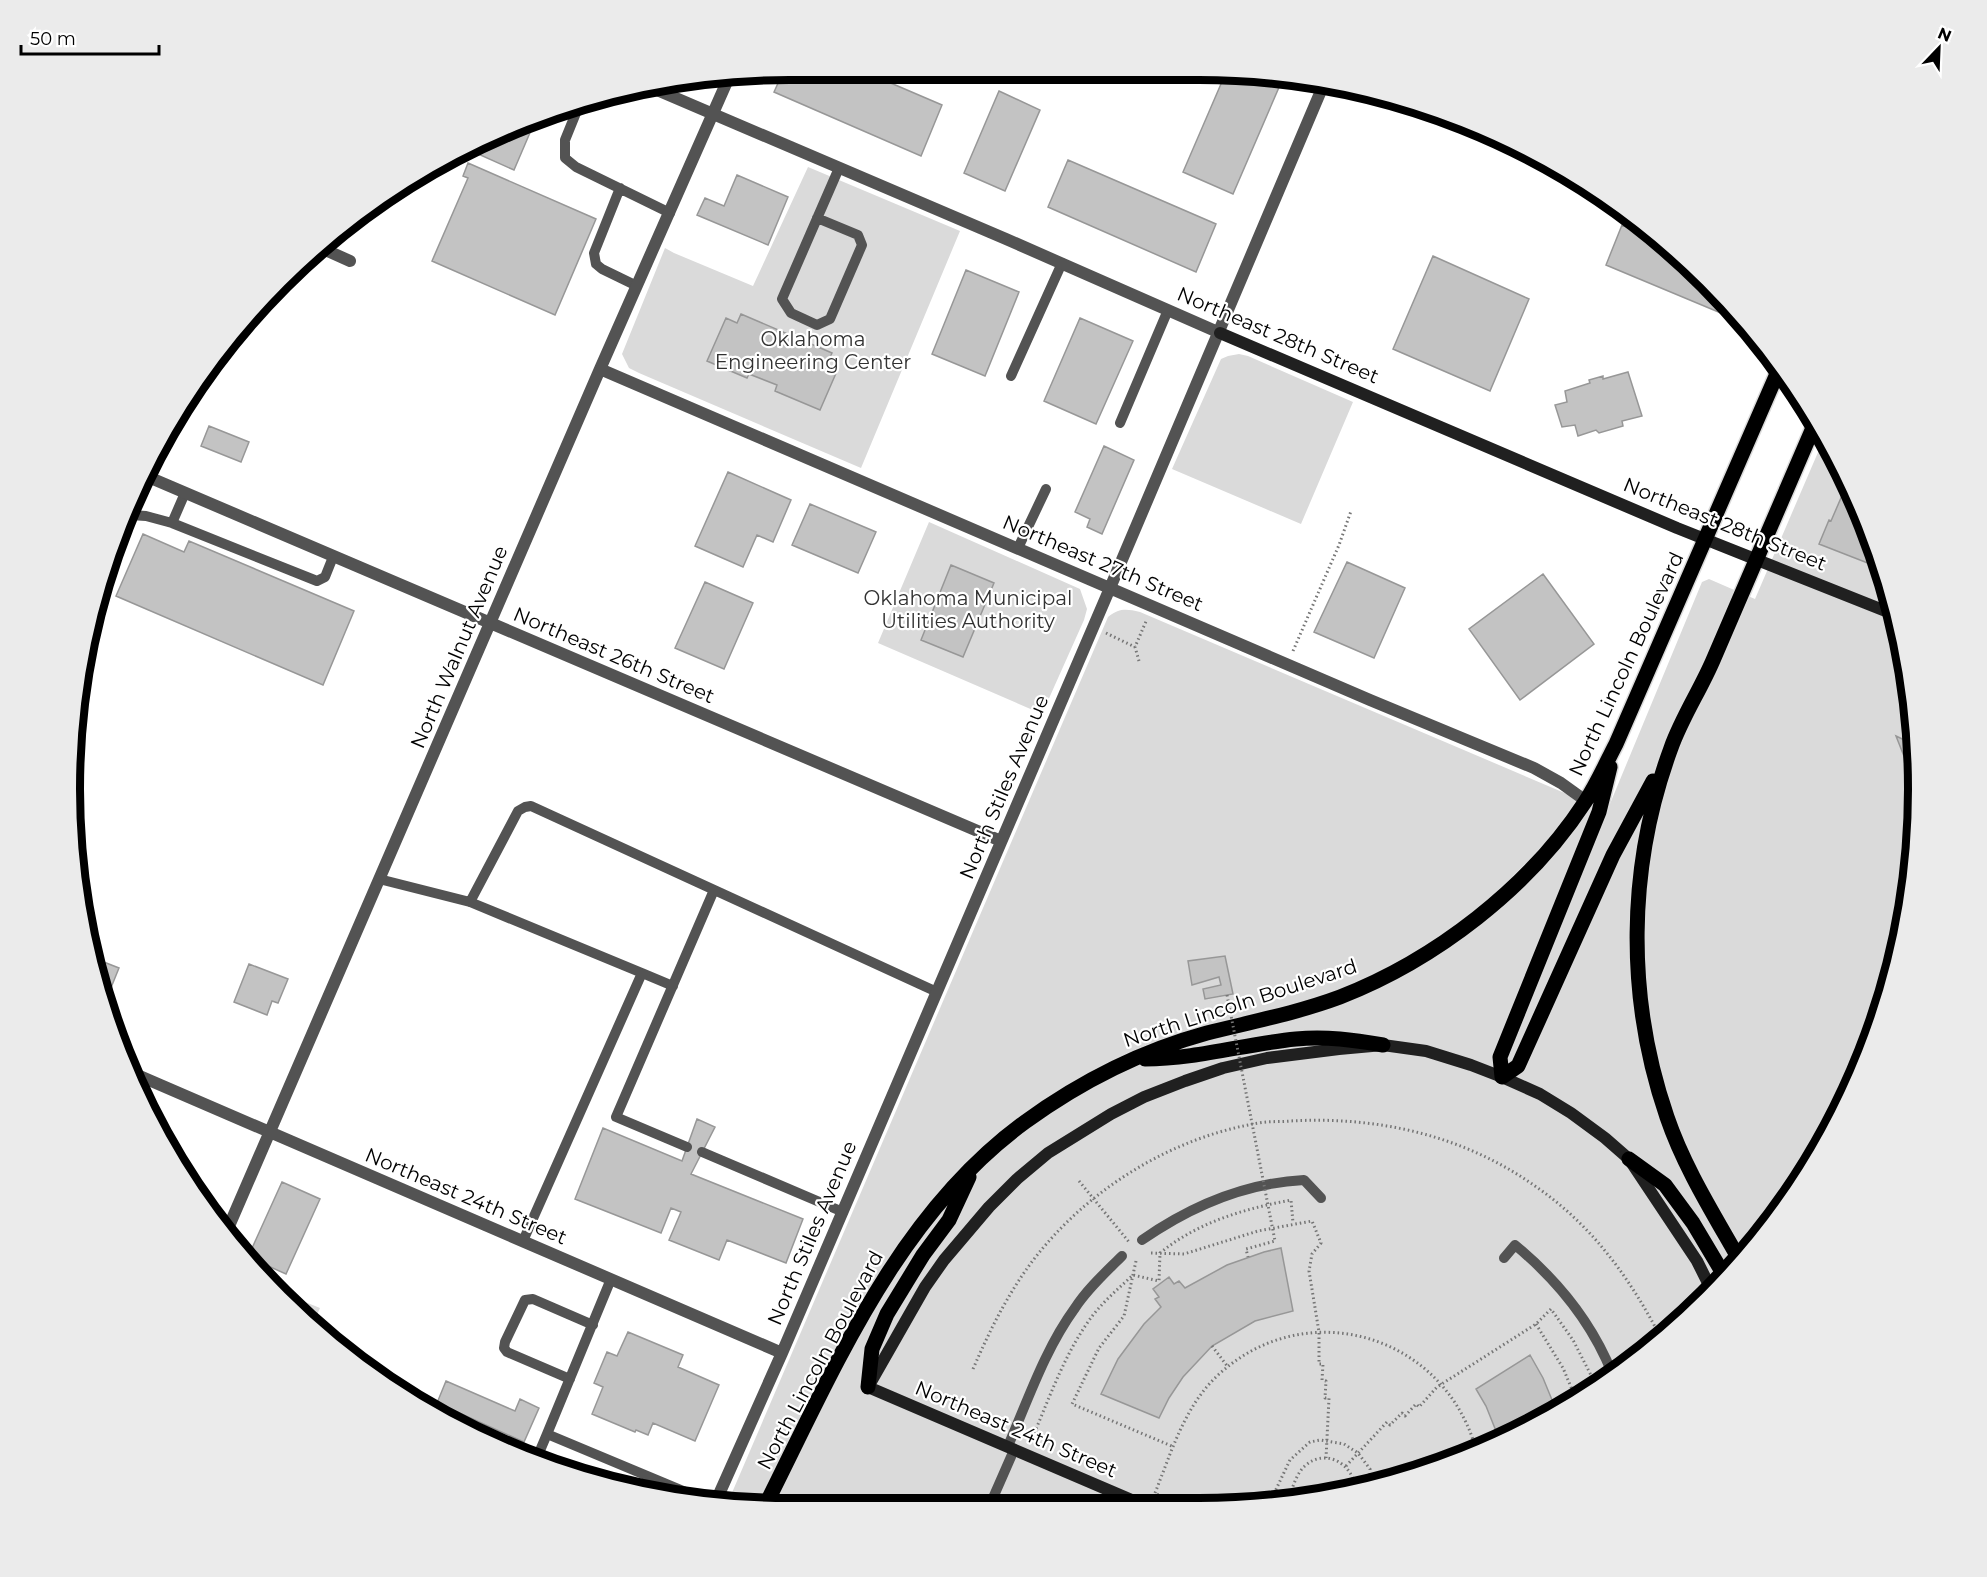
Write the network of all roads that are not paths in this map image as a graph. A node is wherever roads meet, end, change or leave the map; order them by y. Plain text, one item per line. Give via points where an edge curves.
1 (727, 83) edge
2 (660, 91) edge
3 (1321, 91) edge
4 (576, 113) edge
5 (713, 115) junction
6 (839, 168) junction
7 (620, 188) junction
8 (670, 213) junction
9 (817, 218) junction
10 (327, 251) edge
11 (350, 261) dead end
12 (1062, 263) junction
13 (637, 286) junction
14 (1168, 310) junction
15 (1220, 333) junction
16 (600, 369) junction
17 (1011, 376) dead end
18 (1776, 377) edge
19 (1120, 423) dead end
20 (1811, 432) edge
21 (151, 478) edge
22 (1046, 489) dead end
23 (185, 493) junction
24 (134, 515) edge
25 (172, 523) junction
26 (1707, 539) junction
27 (1018, 548) junction
28 (333, 557) junction
29 (1757, 558) junction
30 (1110, 588) junction
31 (1884, 610) edge
32 (490, 624) junction
33 (1616, 744) junction
34 (1672, 745) junction
35 (1586, 801) junction
36 (1001, 841) junction
37 (379, 879) junction
38 (714, 890) junction
39 (470, 902) junction
40 (642, 973) junction
41 (673, 986) junction
42 (937, 992) junction
43 (1383, 1045) junction
44 (1131, 1059) junction
45 (141, 1077) edge
46 (1502, 1077) junction
47 (270, 1132) junction
48 (687, 1147) dead end
49 (702, 1152) dead end
50 (1629, 1159) junction
51 (975, 1165) junction
52 (1321, 1198) dead end
53 (843, 1212) junction
54 (230, 1225) edge
55 (1142, 1240) dead end
56 (523, 1241) junction
57 (1735, 1252) edge
58 (1122, 1256) dead end
59 (1504, 1258) dead end
60 (1720, 1269) edge
61 (611, 1279) junction
62 (1707, 1282) edge
63 (593, 1325) junction
64 (782, 1353) junction
65 (1609, 1366) edge
66 (570, 1379) junction
67 (868, 1387) junction
68 (547, 1434) junction
69 (1016, 1450) junction
70 (539, 1452) edge
71 (663, 1483) junction
72 (662, 1486) edge
73 (675, 1488) edge
74 (719, 1494) edge
75 (769, 1497) edge
76 (994, 1498) edge
77 (1127, 1498) edge

1 - 5 street, North Walnut Avenue
2 - 5 street, Northeast 28th Street
3 - 15 street, North Stiles Avenue
4 - 7 lane via 565,140 565,158
5 - 6 street, Northeast 28th Street
5 - 8 street, North Walnut Avenue
6 - 9 lane
6 - 12 street, Northeast 28th Street
7 - 8 lane
7 - 13 lane via 594,253 596,264 602,269
8 - 13 street, North Walnut Avenue
9 - 9 lane via 782,299 791,313 817,325 830,319 862,245 858,235
10 - 11 street
12 - 14 street, Northeast 28th Street
12 - 17 lane
13 - 16 street, North Walnut Avenue
14 - 15 street, Northeast 28th Street
14 - 19 lane
15 - 26 street, Northeast 28th Street
15 - 30 street, North Stiles Avenue
16 - 27 street, Northeast 27th Street
16 - 32 street, North Walnut Avenue
18 - 26 main road, North Lincoln Boulevard
20 - 29 main road
21 - 23 street, Northeast 26th Street
22 - 27 lane
23 - 25 lane
23 - 28 street, Northeast 26th Street
24 - 25 lane
25 - 28 lane via 317,581 325,577
26 - 29 street, Northeast 28th Street
26 - 33 main road, North Lincoln Boulevard
27 - 30 street, Northeast 27th Street
28 - 32 street, Northeast 26th Street
29 - 31 street, Northeast 28th Street
29 - 34 main road
30 - 35 street, Northeast 27th Street via 1534,768
30 - 36 street, North Stiles Avenue
32 - 36 street, Northeast 26th Street
32 - 37 street, North Walnut Avenue
33 - 35 main road, North Lincoln Boulevard
33 - 46 main road via 1599,812 1500,1057
34 - 46 main road via 1613,855 1518,1066
34 - 57 main road via 1657,788 1639,881 1639,984 1646,1037 1668,1119 1691,1173
35 - 44 main road, North Lincoln Boulevard via 1532,870 1450,938 1392,973 1340,997
36 - 42 street, North Stiles Avenue
37 - 39 lane
37 - 47 street, North Walnut Avenue
38 - 39 lane via 531,806 518,811
38 - 41 lane
38 - 42 lane
39 - 40 lane
40 - 41 lane
40 - 56 lane
41 - 48 lane via 616,1117
42 - 53 street, North Stiles Avenue
43 - 44 main road via 1342,1038 1297,1039 1174,1059
43 - 46 street via 1426,1051
43 - 67 street via 1268,1058 1223,1068 1144,1097 1048,1153 989,1207 944,1260
44 - 51 main road, North Lincoln Boulevard via 1083,1084 1023,1124
45 - 47 street, Northeast 24th Street
46 - 50 street via 1571,1113
47 - 54 street, North Walnut Avenue
47 - 56 street, Northeast 24th Street
49 - 53 lane
50 - 60 main road via 1665,1185
50 - 62 street
51 - 67 main road via 949,1220 887,1314 872,1349
51 - 75 main road, North Lincoln Boulevard via 932,1211 891,1268 845,1347
52 - 55 lane via 1304,1180 1252,1188 1191,1210
53 - 64 street, North Stiles Avenue
56 - 61 street, Northeast 24th Street
58 - 69 lane via 1089,1290 1064,1324 1043,1364
59 - 65 lane via 1515,1245 1555,1281 1595,1338
61 - 63 lane
61 - 64 street, Northeast 24th Street
63 - 66 lane
63 - 66 lane via 528,1299 505,1342 507,1352
64 - 74 street, North Stiles Avenue
66 - 68 lane
67 - 69 street, Northeast 24th Street
68 - 70 lane
68 - 71 lane
69 - 76 lane
69 - 77 street, Northeast 24th Street
71 - 72 lane
71 - 73 lane

